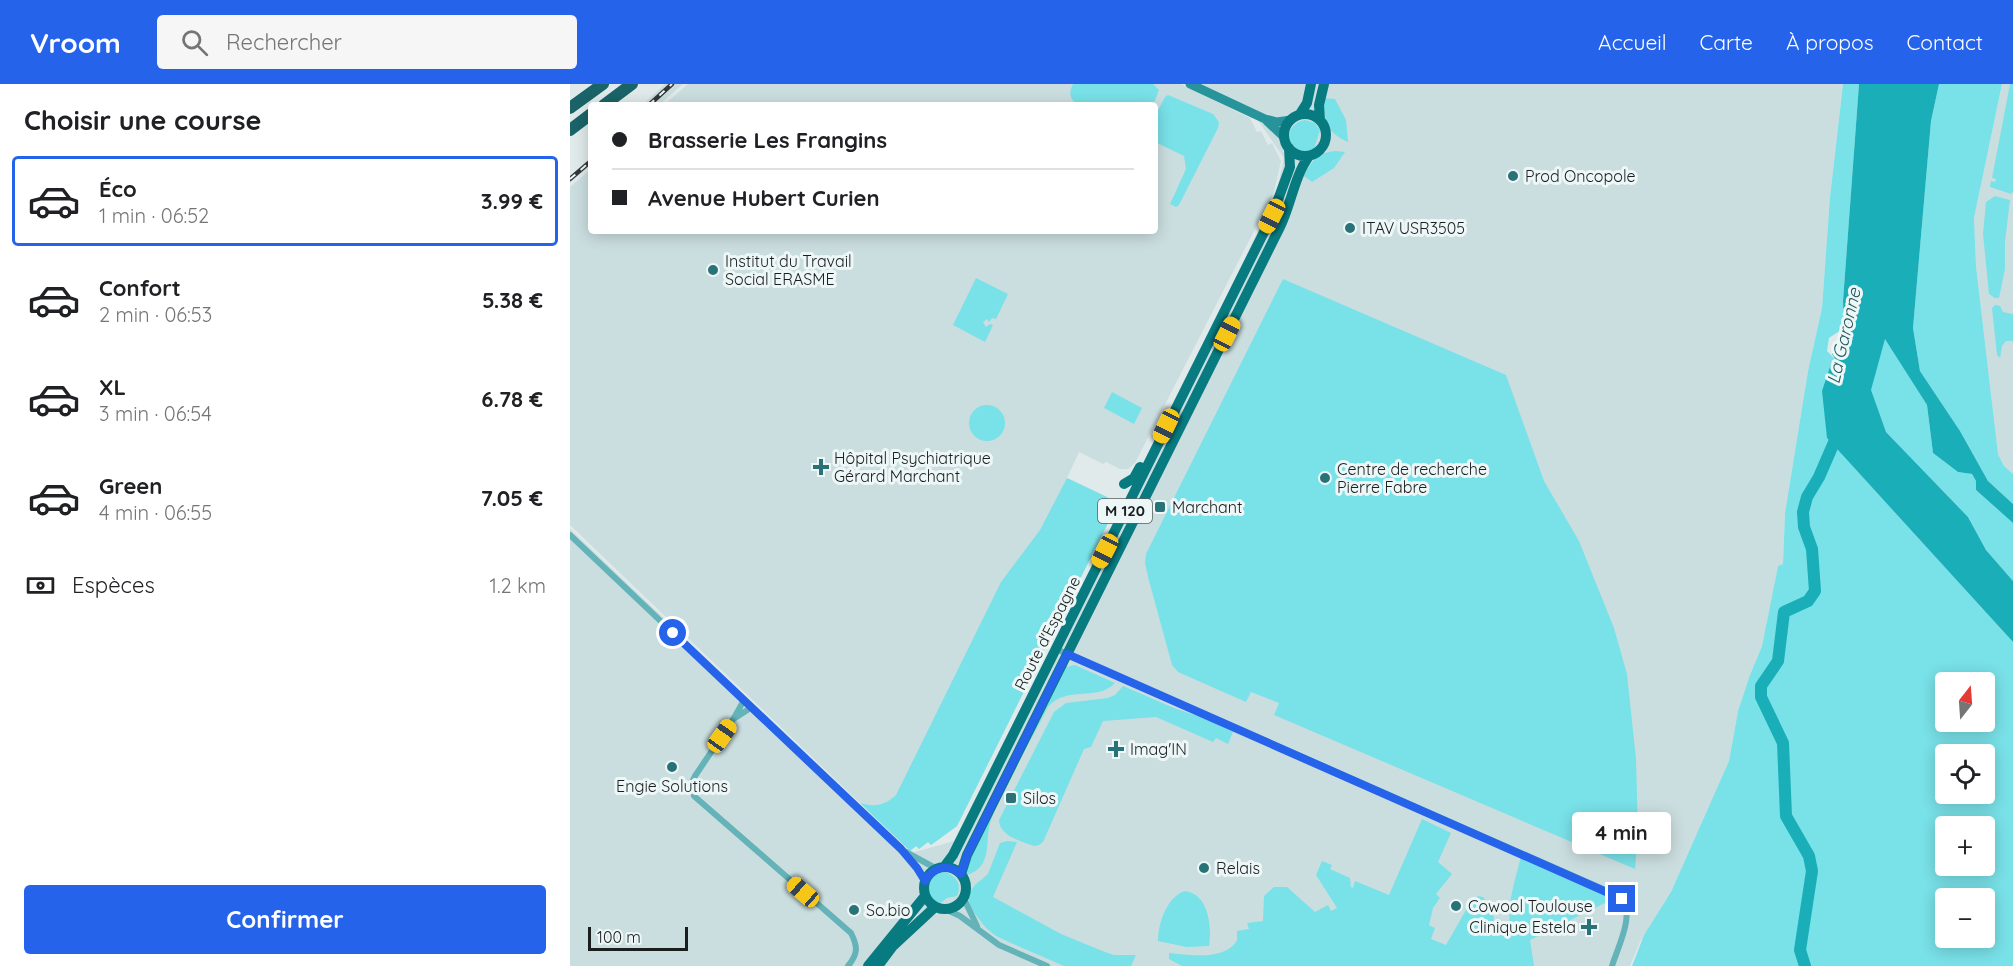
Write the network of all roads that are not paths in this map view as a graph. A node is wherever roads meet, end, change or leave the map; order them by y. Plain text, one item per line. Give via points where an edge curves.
1 (603, 84) edge
2 (632, 84) edge
3 (1190, 84) edge
4 (1311, 84) edge
5 (1324, 84) edge
6 (608, 102) edge
7 (570, 108) edge
8 (588, 116) edge
9 (1296, 117) junction
10 (1265, 119) junction
11 (1320, 120) junction
12 (570, 130) edge
13 (1284, 137) junction
14 (1288, 148) junction
15 (1309, 156) junction
16 (1166, 426) junction
17 (1124, 484) dead end
18 (570, 535) edge
19 (1056, 649) junction
20 (1067, 654) junction
21 (744, 700) junction
22 (752, 707) junction
23 (734, 718) junction
24 (901, 849) junction
25 (940, 868) junction
26 (961, 874) junction
27 (925, 881) junction
28 (925, 896) junction
29 (964, 899) junction
30 (935, 907) junction
31 (947, 910) junction
32 (979, 929) junction
33 (849, 966) edge
34 (868, 966) edge
35 (878, 966) edge
36 (1047, 966) edge
37 (1612, 966) edge

1 - 7 highway
2 - 6 highway
3 - 10 street
4 - 9 main road via 1307,103
5 - 11 main road
8 - 12 highway
9 - 10 street via 1277,122
9 - 11 main road via 1311,114
9 - 13 main road via 1286,126
10 - 13 street
11 - 15 main road via 1326,130 1325,144
13 - 14 main road
14 - 15 main road
14 - 16 main road, Route d'Espagne / M 120 via 1290,167 1275,209
15 - 20 main road, Route d'Espagne / M 120 via 1288,211
16 - 17 main road via 1134,478
16 - 19 main road, Route d'Espagne / M 120
18 - 21 street
19 - 20 street
19 - 25 main road, Route d'Espagne / M 120 via 953,855
20 - 26 main road, Route d'Espagne / M 120
20 - 37 street via 1619,896 1628,912
21 - 22 street
21 - 23 street
22 - 23 street
22 - 24 street
23 - 33 street via 694,776 694,796 851,933 857,951
24 - 25 street
24 - 27 street
25 - 26 main road
25 - 27 main road
26 - 29 main road via 965,881
27 - 28 main road
28 - 30 main road
28 - 34 main road
29 - 31 main road
29 - 32 street
30 - 31 main road
30 - 35 main road via 893,946
31 - 32 street
32 - 36 street via 999,945

